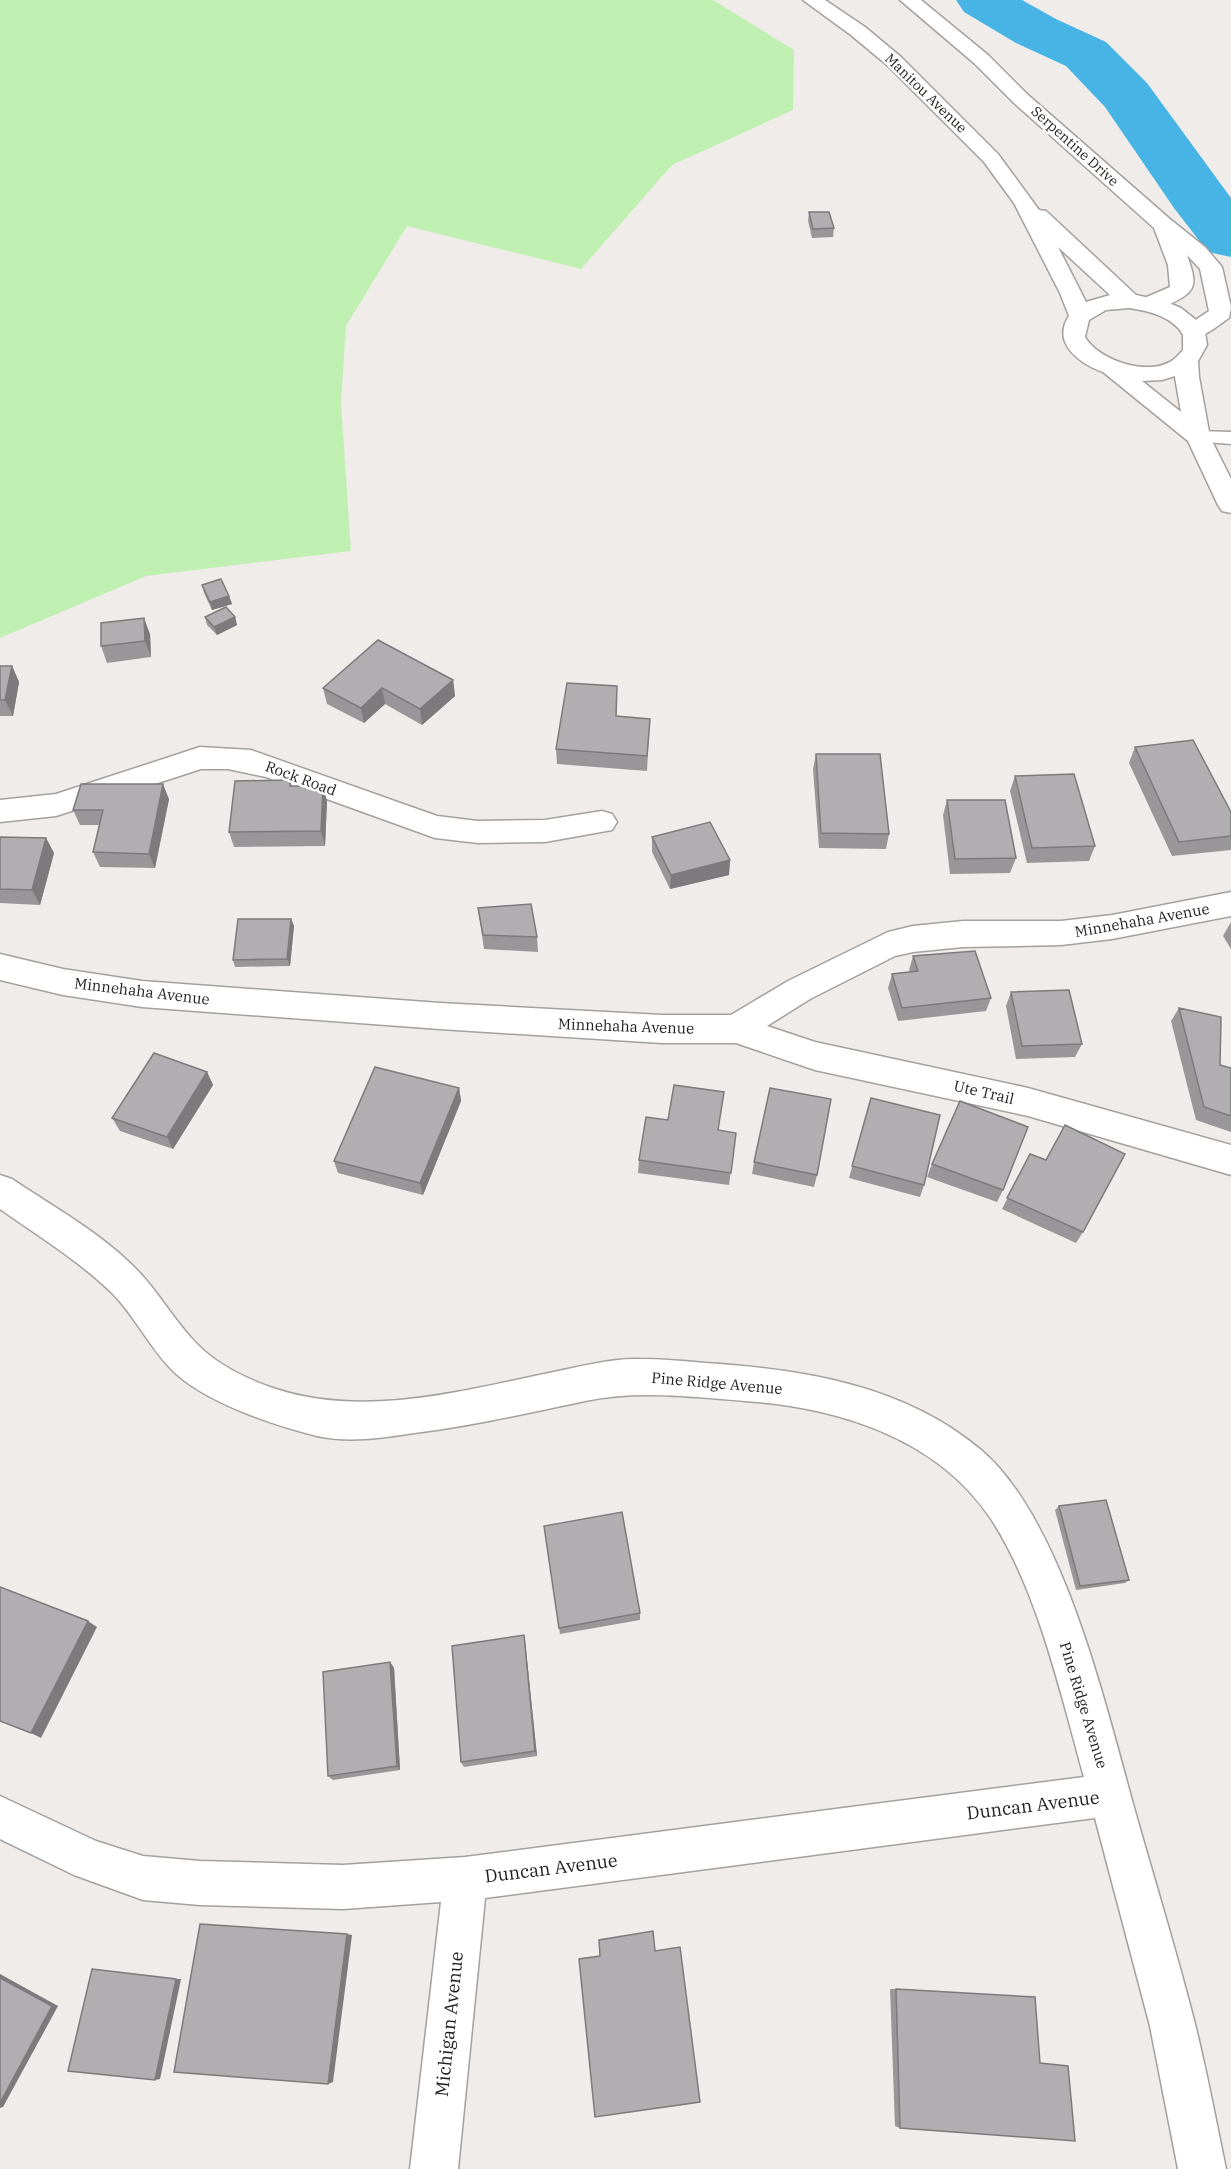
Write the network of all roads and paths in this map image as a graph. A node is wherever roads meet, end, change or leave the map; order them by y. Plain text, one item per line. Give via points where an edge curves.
1 (812, 0) edge
2 (909, 0) edge
3 (1024, 202) junction
4 (1163, 225) junction
5 (1139, 303) junction
6 (1080, 316) junction
7 (1193, 332) junction
8 (1187, 362) junction
9 (1111, 368) junction
10 (1198, 437) junction
11 (1231, 438) edge
12 (1231, 504) edge
13 (0, 811) edge
14 (602, 822) dead end
15 (1231, 904) edge
16 (0, 967) edge
17 (736, 1029) junction
18 (1231, 1160) edge
19 (0, 1190) edge
20 (1111, 1795) junction
21 (0, 1817) edge
22 (465, 1879) junction
23 (434, 2169) edge
24 (1202, 2169) edge

1 - 3 street, Manitou Avenue via 858,31 920,85 991,158
2 - 4 street, Serpentine Drive via 981,59
3 - 5 street, Manitou Avenue
3 - 6 street, Manitou Avenue
4 - 5 street, Serpentine Drive via 1179,263 1181,290
4 - 7 street via 1211,267 1221,313
5 - 6 street via 1100,305
5 - 7 street via 1176,315
6 - 9 street via 1074,328 1077,344 1086,355
7 - 8 street via 1195,350
8 - 9 street via 1151,374
8 - 10 street
9 - 10 street
10 - 11 lane
10 - 12 street
13 - 14 street, Rock Road via 56,805 200,758 228,758 276,769 435,828 545,831
15 - 17 street, Minnehaha Avenue via 1112,927 1061,933 963,934 888,945 799,990
16 - 17 street, Minnehaha Avenue via 142,994 440,1016 662,1029
17 - 18 street, Ute Trail via 815,1056 1028,1102
19 - 20 street, Pine Ridge Avenue via 85,1248 126,1283 186,1359 229,1388 276,1407 322,1419 370,1421 468,1408 637,1376 773,1386 859,1404 916,1427 971,1466 1002,1501 1026,1540 1076,1673
20 - 22 street, Duncan Avenue
20 - 24 street, Pine Ridge Avenue via 1173,2026
21 - 22 street, Duncan Avenue via 88,1860 143,1878 343,1887
22 - 23 street, Michigan Avenue

